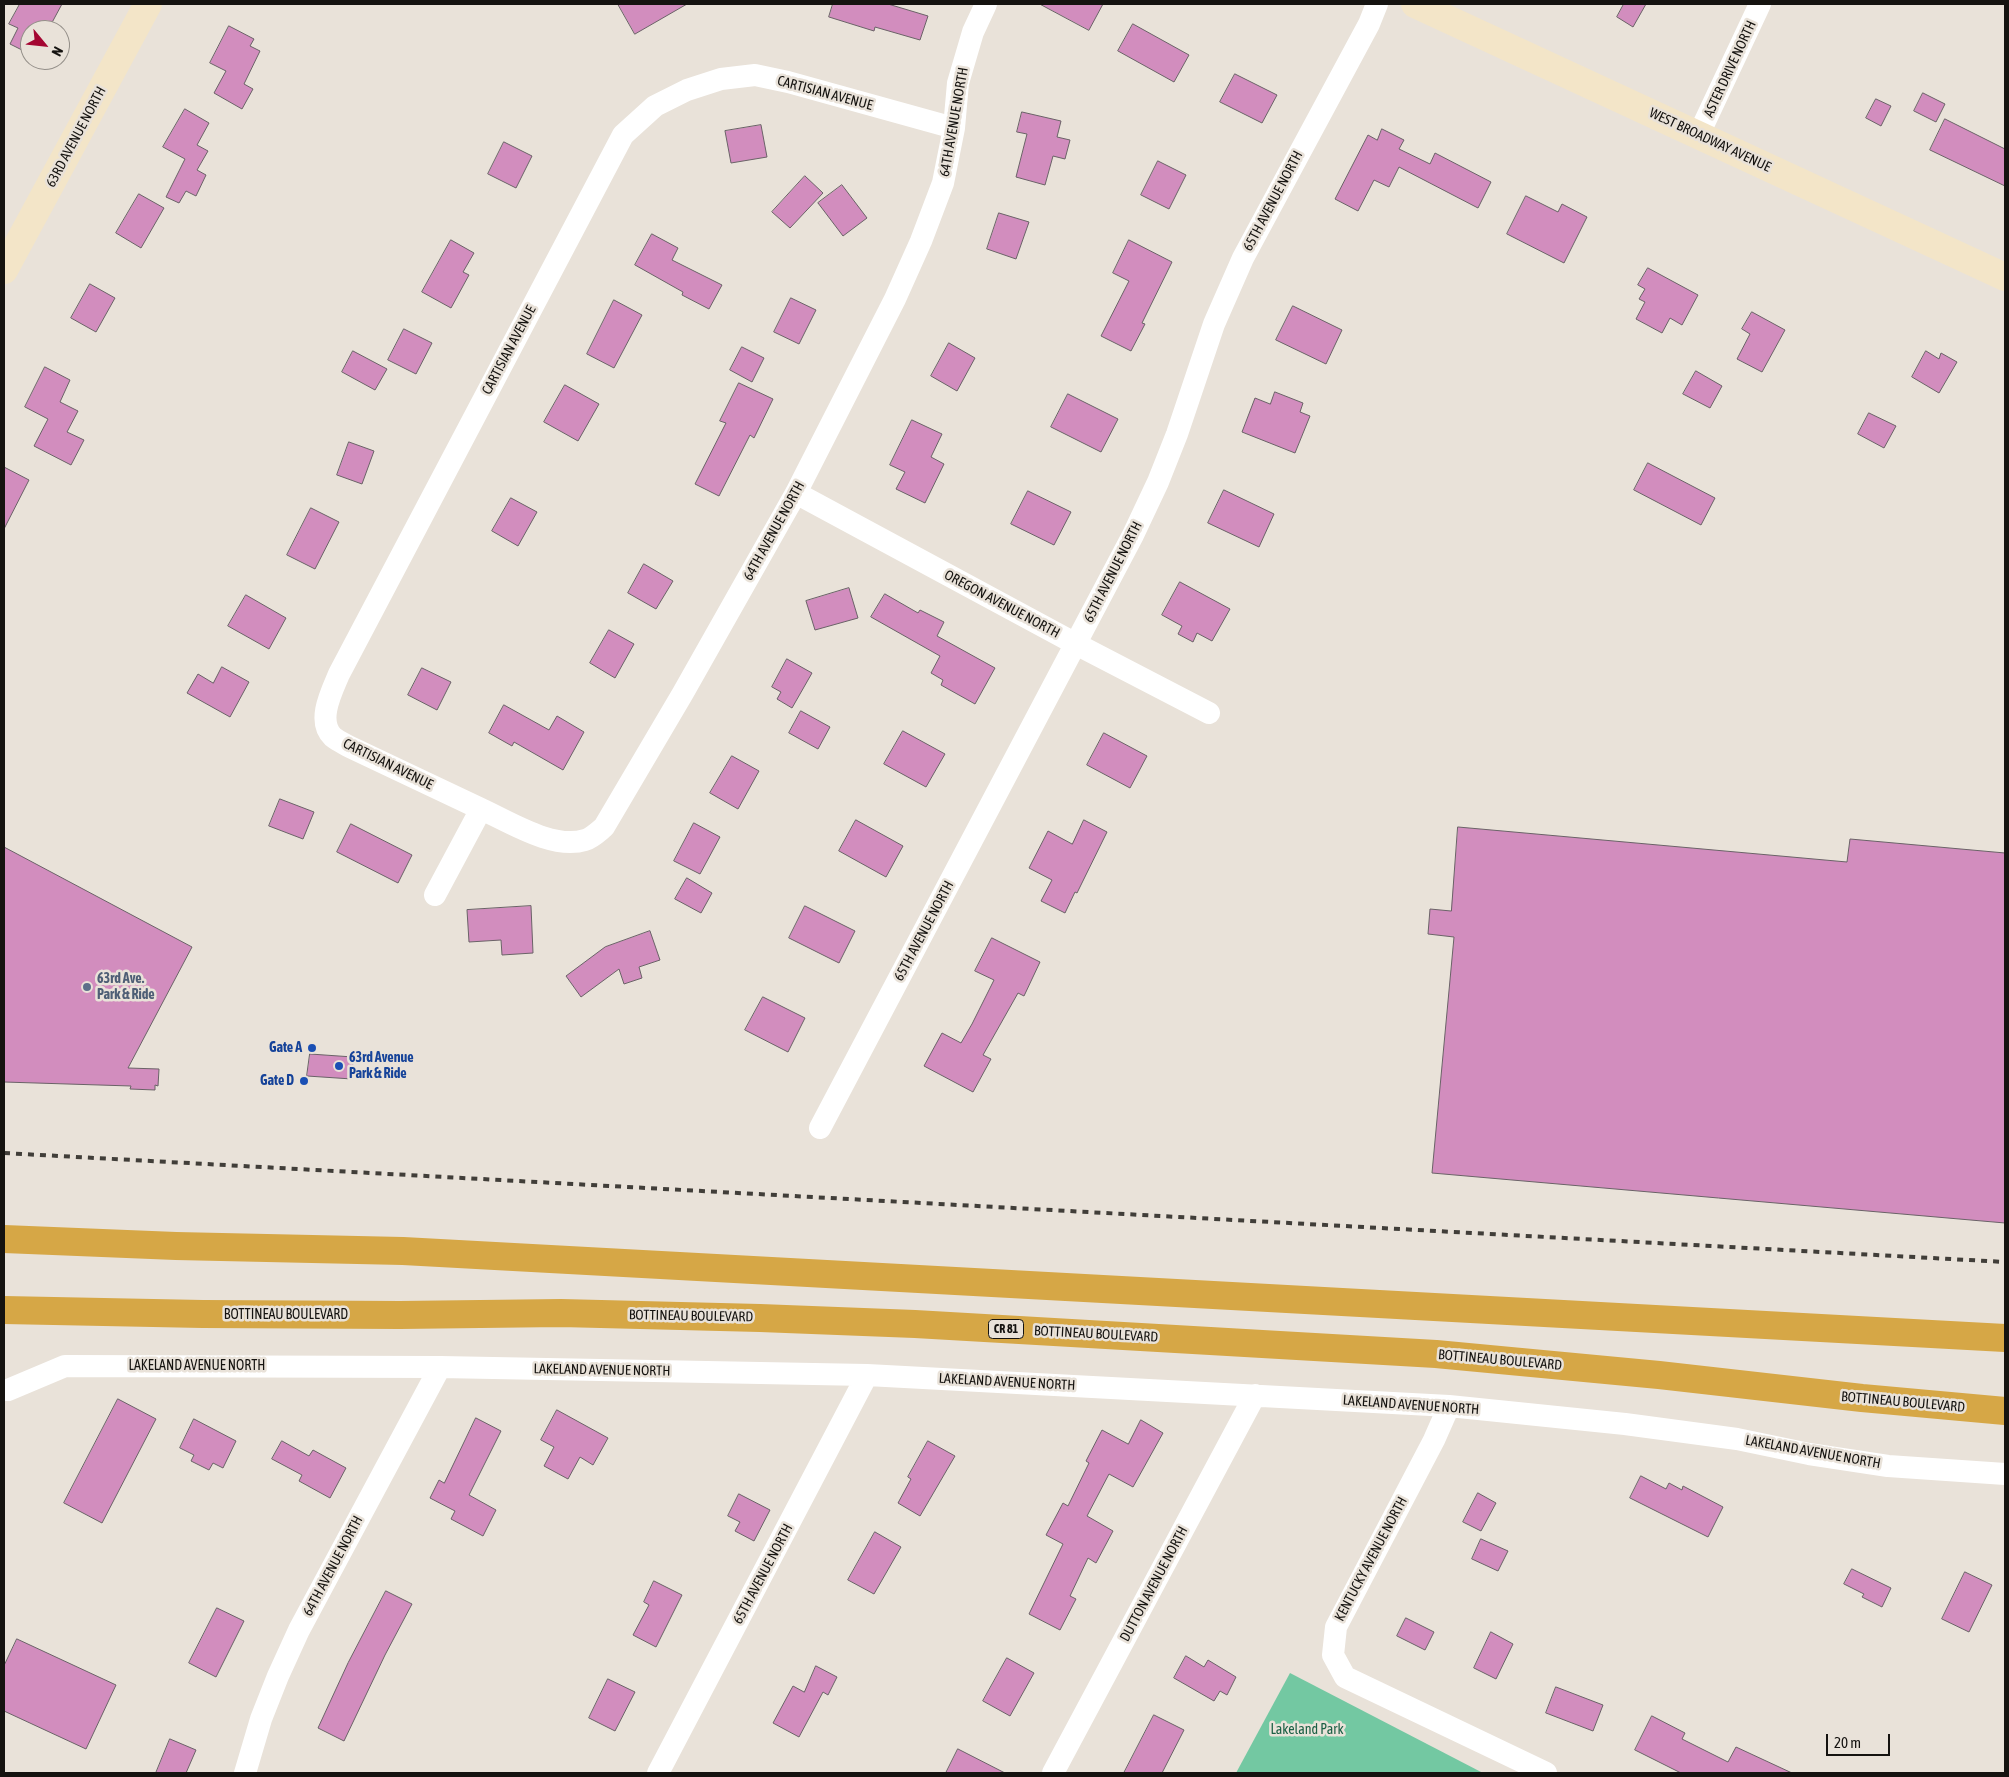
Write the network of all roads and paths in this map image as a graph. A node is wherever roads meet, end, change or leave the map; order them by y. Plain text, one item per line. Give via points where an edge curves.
1 (148, 4) edge
2 (986, 4) edge
3 (1377, 4) edge
4 (1414, 4) edge
5 (1760, 4) edge
6 (954, 128) junction
7 (1699, 134) junction
8 (4, 270) edge
9 (2005, 277) edge
10 (796, 493) junction
11 (1076, 644) junction
12 (1209, 713) dead end
13 (481, 809) junction
14 (435, 895) dead end
15 (820, 1128) dead end
16 (4, 1239) edge
17 (4, 1310) edge
18 (2005, 1338) edge
19 (440, 1367) junction
20 (867, 1375) junction
21 (8, 1390) dead end
22 (1255, 1395) junction
23 (1449, 1406) junction
24 (2005, 1411) edge
25 (2005, 1474) edge
26 (245, 1773) edge
27 (658, 1773) edge
28 (1053, 1773) edge
29 (1546, 1773) edge

1 - 8 street, 63RD AVENUE NORTH
2 - 6 street, 64TH AVENUE NORTH via 973,32 958,83
3 - 11 street, 65TH AVENUE NORTH via 1243,258 1214,324 1178,434 1158,482
4 - 7 street, WEST BROADWAY AVENUE
5 - 7 street, ASTER DRIVE NORTH
6 - 10 street, 64TH AVENUE NORTH via 943,183 922,241
6 - 13 street, CARTISIAN AVENUE via 754,75 721,79 687,90 656,106 623,136 328,699 325,725 332,736
7 - 9 street, WEST BROADWAY AVENUE
10 - 11 street, OREGON AVENUE NORTH
10 - 13 street, 64TH AVENUE NORTH via 604,827 586,840 568,843 547,839
11 - 12 street, OREGON AVENUE NORTH
11 - 15 street, 65TH AVENUE NORTH
13 - 14 street
16 - 18 highway via 403,1251
17 - 24 highway, BOTTINEAU BOULEVARD / CR 81 via 561,1314 906,1324 1436,1354
19 - 20 street, LAKELAND AVENUE NORTH
19 - 21 street, LAKELAND AVENUE NORTH via 65,1366
19 - 26 street, 64TH AVENUE NORTH via 299,1630 261,1719
20 - 22 street, LAKELAND AVENUE NORTH
20 - 27 street, 65TH AVENUE NORTH
22 - 23 street, LAKELAND AVENUE NORTH
22 - 28 street, DUTTON AVENUE NORTH
23 - 25 street, LAKELAND AVENUE NORTH via 1737,1439 1888,1466
23 - 29 street, KENTUCKY AVENUE NORTH via 1336,1627 1333,1655 1345,1677

